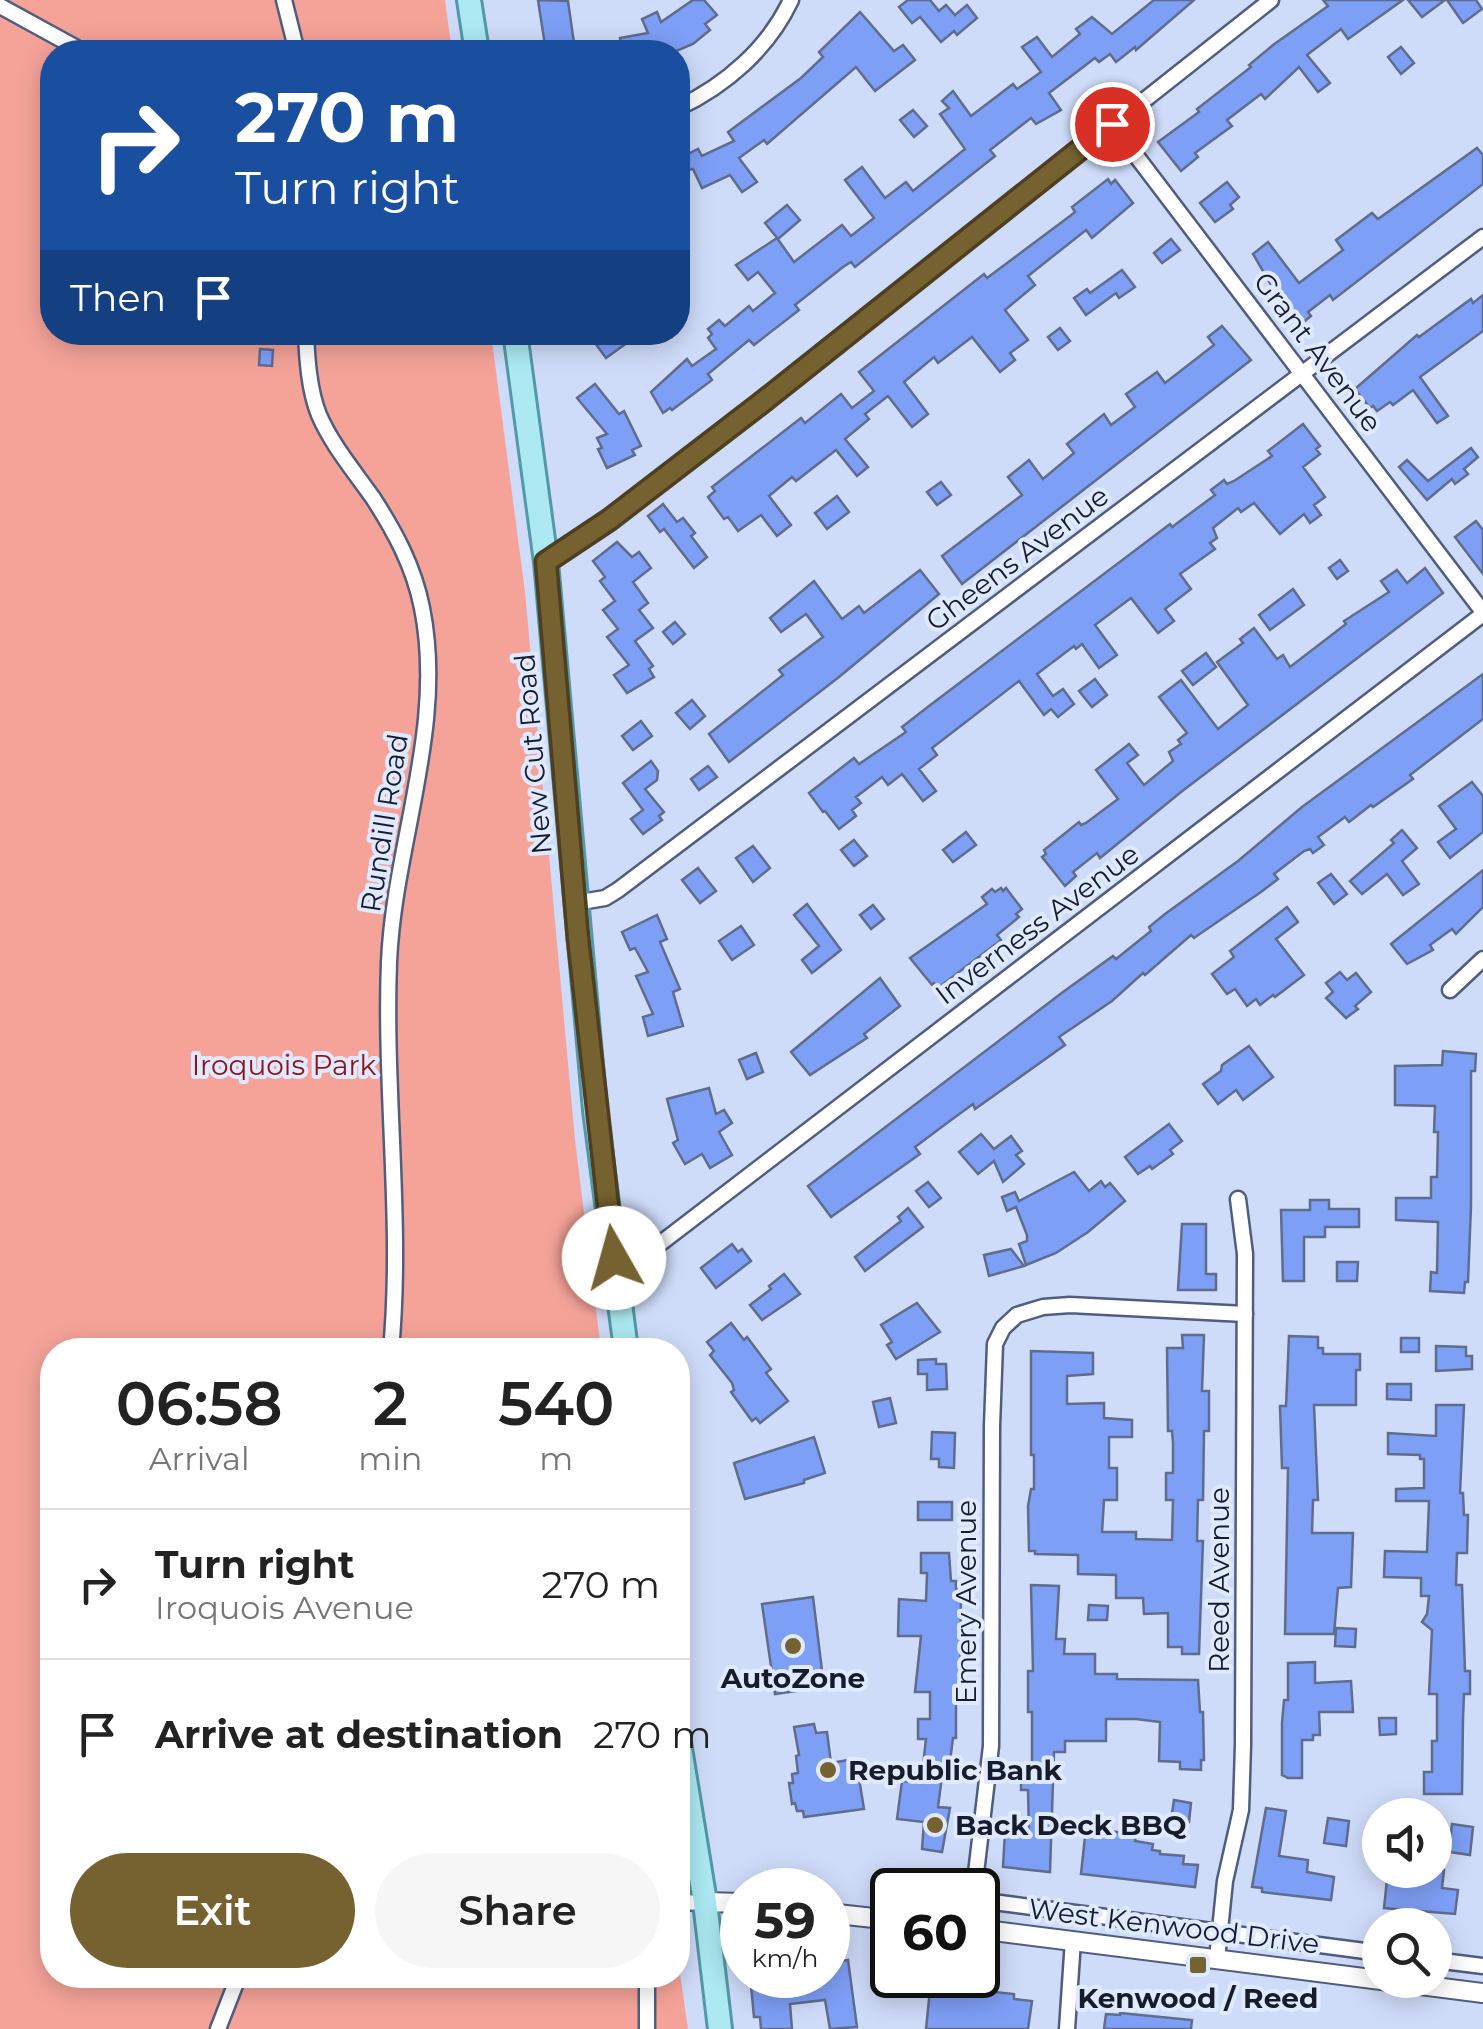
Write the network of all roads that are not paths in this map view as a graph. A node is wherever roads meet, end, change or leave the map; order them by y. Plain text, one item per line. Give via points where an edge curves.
1 (284, 0) edge
2 (468, 0) edge
3 (791, 0) edge
4 (1270, 0) edge
5 (0, 6) edge
6 (62, 40) edge
7 (293, 40) edge
8 (474, 40) edge
9 (690, 102) edge
10 (1112, 124) junction
11 (1483, 237) edge
12 (307, 345) edge
13 (518, 345) edge
14 (1303, 373) junction
15 (546, 562) junction
16 (1483, 614) edge
17 (575, 903) junction
18 (1483, 959) edge
19 (1450, 990) dead end
20 (1238, 1199) dead end
21 (614, 1258) junction
22 (1245, 1314) junction
23 (392, 1338) edge
24 (624, 1338) edge
25 (690, 1810) edge
26 (977, 1868) edge
27 (705, 1902) junction
28 (690, 1903) edge
29 (720, 1903) edge
30 (1000, 1903) edge
31 (1000, 1932) edge
32 (1220, 1932) junction
33 (1072, 1940) junction
34 (1362, 1951) edge
35 (1217, 1959) junction
36 (1452, 1962) edge
37 (1483, 1966) edge
38 (234, 1988) edge
39 (647, 1988) edge
40 (1482, 1990) edge
41 (218, 2029) edge
42 (648, 2029) edge
43 (720, 2029) edge
44 (1068, 2029) edge

1 - 7 street
2 - 8 main road
3 - 9 street via 755,55
4 - 10 street
5 - 6 street
10 - 14 street, Grant Avenue
10 - 15 street via 760,404
11 - 14 street, Gheens Avenue
12 - 23 street, Rundill Road via 321,419 411,566 428,667 425,732 389,962
13 - 15 main road, New Cut Road
14 - 16 street, Grant Avenue
14 - 17 street, Gheens Avenue via 618,890
15 - 17 main road, New Cut Road
16 - 21 street, Inverness Avenue via 657,1246
17 - 21 main road, New Cut Road
18 - 19 street
20 - 22 street, Reed Avenue
21 - 24 main road, New Cut Road
22 - 26 street, Emery Avenue via 1043,1306 1012,1318 995,1344 991,1746
22 - 32 street, Reed Avenue via 1241,1810
25 - 27 main road
27 - 28 street
27 - 29 street
27 - 43 main road
30 - 32 street
31 - 33 street, West Kenwood Drive
32 - 34 street
32 - 35 street, Reed Avenue
33 - 35 street, West Kenwood Drive
33 - 44 street
35 - 40 street, West Kenwood Drive
36 - 37 street
38 - 41 street
39 - 42 street

